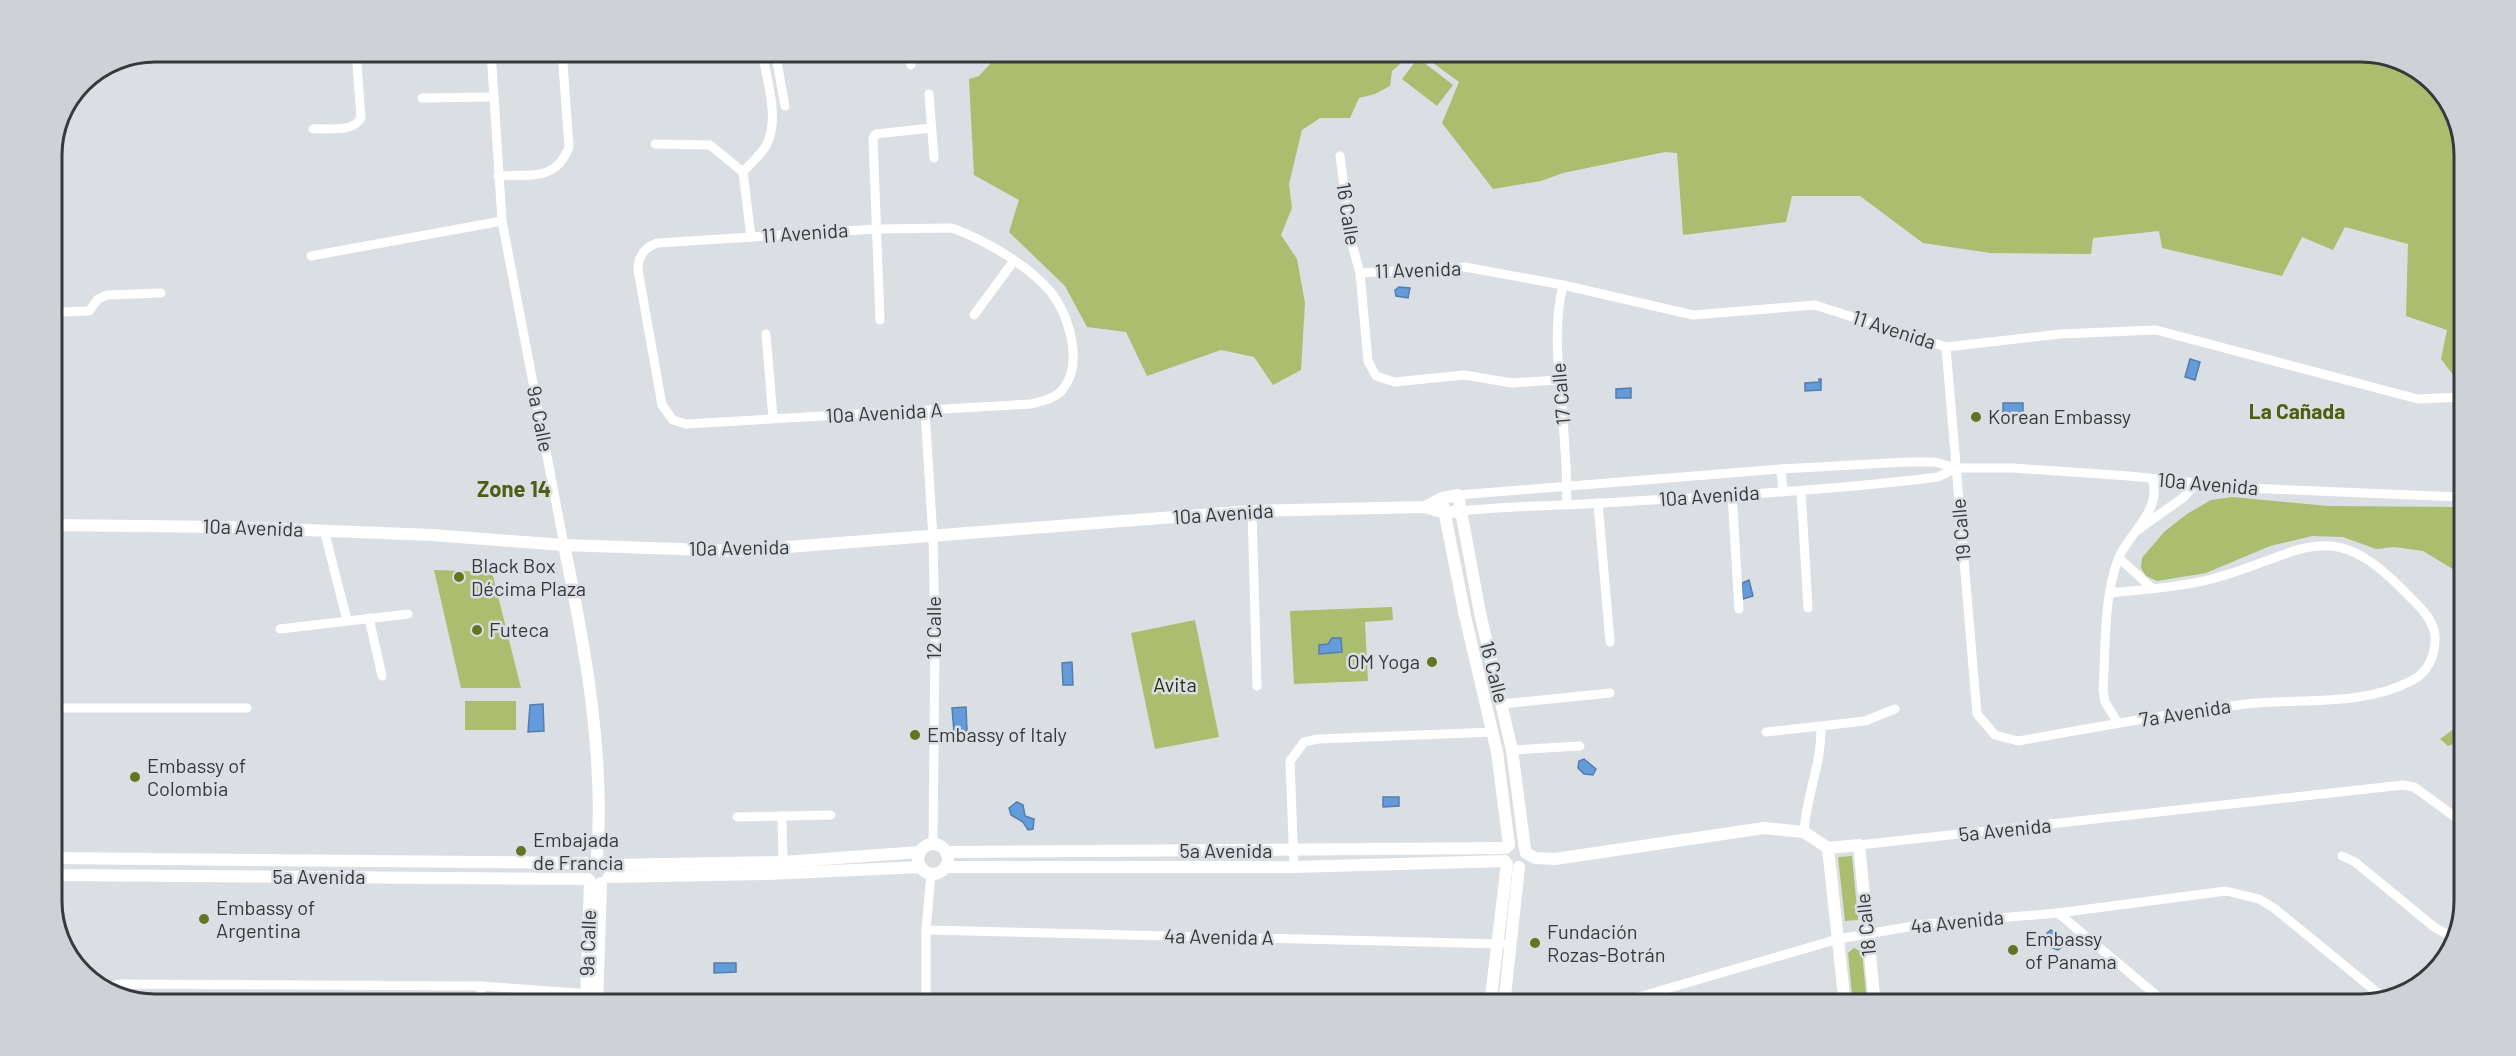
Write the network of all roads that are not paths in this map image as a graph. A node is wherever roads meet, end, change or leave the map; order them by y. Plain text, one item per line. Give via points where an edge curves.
1 (357, 62) edge
2 (492, 62) edge
3 (563, 62) edge
4 (764, 62) edge
5 (777, 62) edge
6 (929, 94) dead end
7 (494, 97) junction
8 (422, 98) dead end
9 (785, 106) dead end
10 (930, 128) junction
11 (313, 129) dead end
12 (655, 144) dead end
13 (1340, 156) dead end
14 (934, 158) dead end
15 (743, 172) junction
16 (498, 176) junction
17 (502, 221) junction
18 (876, 229) junction
19 (751, 237) junction
20 (311, 256) dead end
21 (1013, 262) junction
22 (1359, 273) junction
23 (1563, 285) junction
24 (161, 293) dead end
25 (62, 312) edge
26 (974, 315) dead end
27 (880, 320) dead end
28 (766, 334) dead end
29 (1946, 347) junction
30 (1072, 362) joint
31 (1558, 380) junction
32 (2454, 398) edge
33 (925, 411) junction
34 (773, 418) junction
35 (673, 420) joint
36 (1956, 468) junction
37 (1781, 469) junction
38 (2152, 479) junction
39 (2196, 484) junction
40 (1567, 486) junction
41 (1802, 491) junction
42 (1783, 492) junction
43 (1732, 494) junction
44 (1458, 495) junction
45 (2454, 497) edge
46 (1443, 498) junction
47 (1598, 503) junction
48 (1567, 504) junction
49 (1406, 507) junction
50 (1425, 507) junction
51 (1252, 511) junction
52 (1460, 512) junction
53 (1444, 513) junction
54 (62, 525) edge
55 (2138, 530) junction
56 (324, 531) junction
57 (1450, 536) junction
58 (933, 537) junction
59 (564, 545) junction
60 (2119, 558) junction
61 (2152, 588) junction
62 (2110, 593) junction
63 (1808, 608) dead end
64 (1739, 609) dead end
65 (408, 614) dead end
66 (369, 618) junction
67 (347, 620) junction
68 (280, 629) dead end
69 (1610, 642) dead end
70 (382, 676) dead end
71 (1257, 686) dead end
72 (1610, 693) dead end
73 (1502, 704) junction
74 (62, 708) edge
75 (247, 708) dead end
76 (1895, 709) dead end
77 (1977, 714) joint
78 (2118, 723) junction
79 (1821, 727) junction
80 (1493, 732) junction
81 (1766, 732) dead end
82 (1580, 746) dead end
83 (1512, 750) junction
84 (831, 815) dead end
85 (782, 816) junction
86 (2454, 816) edge
87 (736, 817) dead end
88 (1804, 832) junction
89 (933, 845) junction
90 (1859, 845) junction
91 (1828, 848) junction
92 (1293, 851) junction
93 (920, 852) junction
94 (946, 852) junction
95 (1515, 856) junction
96 (2342, 856) dead end
97 (62, 858) edge
98 (592, 861) junction
99 (783, 862) junction
100 (946, 867) junction
101 (1294, 867) junction
102 (926, 871) junction
103 (62, 875) edge
104 (599, 877) junction
105 (570, 878) junction
106 (590, 895) junction
107 (2058, 913) junction
108 (927, 930) junction
109 (1867, 933) junction
110 (2448, 935) edge
111 (1838, 939) junction
112 (1498, 944) junction
113 (1512, 944) junction
114 (116, 986) edge
115 (481, 986) junction
116 (2378, 993) edge
117 (481, 994) edge
118 (544, 994) edge
119 (591, 994) edge
120 (591, 994) edge
121 (926, 994) edge
122 (1491, 994) edge
123 (1505, 994) edge
124 (1649, 994) edge
125 (1844, 994) edge
126 (1874, 994) edge
127 (2155, 994) edge

1 - 11 street via 361,118 358,124
2 - 7 street, 9a Calle
3 - 16 street via 569,147 564,161 557,169 544,173
4 - 15 street via 772,116 769,135 767,144
5 - 9 street
6 - 10 street
7 - 8 street
7 - 16 street, 9a Calle
10 - 14 street
10 - 18 street via 876,134 873,138
12 - 15 street via 710,146
13 - 22 street, 16 Calle
15 - 19 street
16 - 17 street, 9a Calle
17 - 20 street
17 - 59 street, 9a Calle
18 - 19 street, 11 Avenida
18 - 21 street, 11 Avenida via 952,228 994,247
18 - 27 street
19 - 35 street, 11 Avenida via 657,243 642,252 638,270 662,405
21 - 26 street
21 - 30 street, 11 Avenida via 1048,289 1060,306 1072,345
22 - 23 street, 11 Avenida via 1465,267
22 - 31 street, 16 Calle via 1368,361 1376,376 1395,382 1464,375 1512,382
23 - 29 street, 11 Avenida via 1688,315 1815,305
23 - 31 street, 17 Calle
24 - 25 street via 107,295 88,310
28 - 34 street
29 - 32 street, 11 Avenida via 2060,334 2156,330 2418,399
29 - 36 street, 19 Calle
30 - 33 street, 10a Avenida A via 1071,377 1051,399 1031,404
31 - 40 street, 17 Calle
33 - 34 street, 10a Avenida A
33 - 58 street, 12 Calle
34 - 35 street, 10a Avenida A via 686,424
36 - 37 street, 10a Avenida via 1935,462 1906,462
36 - 38 street, 10a Avenida via 2013,468
36 - 41 street, 10a Avenida via 1938,477
36 - 77 street, 19 Calle
37 - 40 street, 10a Avenida
37 - 42 street
38 - 39 street, 10a Avenida
38 - 55 street via 2152,504
39 - 45 street, 10a Avenida
39 - 55 street via 2184,498
40 - 44 street, 10a Avenida
40 - 48 street, 17 Calle
41 - 42 street, 10a Avenida
41 - 63 street
42 - 43 street, 10a Avenida
43 - 47 street, 10a Avenida
43 - 64 street
44 - 46 street, 10a Avenida
44 - 52 street, 16 Calle
46 - 50 street, 10a Avenida
46 - 53 street, 16 Calle
47 - 48 street, 10a Avenida
47 - 69 street
48 - 52 street, 10a Avenida
49 - 50 street, 10a Avenida
49 - 51 street, 10a Avenida
49 - 57 street via 1435,517
50 - 53 street, 10a Avenida
51 - 58 street, 10a Avenida
51 - 71 street
52 - 53 street, 10a Avenida
52 - 73 street, 16 Calle
53 - 57 street, 16 Calle
54 - 56 street, 10a Avenida
55 - 60 street
56 - 59 street, 10a Avenida
56 - 67 street
57 - 80 street, 16 Calle
58 - 59 street, 10a Avenida via 736,551
58 - 89 street, 12 Calle
59 - 98 street, 9a Calle via 580,623 597,756
60 - 61 street
60 - 62 street
61 - 62 street
61 - 78 street, 7a Avenida via 2222,576 2305,547 2330,546 2354,552 2378,565 2425,613 2433,626 2435,642 2430,663 2416,678 2368,696 2247,704
62 - 78 street via 2103,690 2105,702
65 - 66 street
66 - 67 street
66 - 70 street
67 - 68 street
72 - 73 street
73 - 83 street, 16 Calle
74 - 75 street
76 - 79 street via 1865,721
77 - 78 street, 7a Avenida via 1995,735 2018,741
79 - 81 street
79 - 88 street
80 - 92 street via 1304,742 1290,761
80 - 95 street, 16 Calle
82 - 83 street
83 - 95 street, 16 Calle
84 - 85 street
85 - 87 street
85 - 99 street
86 - 90 street, 5a Avenida via 2414,787 2403,785
88 - 91 street, 5a Avenida
88 - 95 street, 5a Avenida via 1764,828 1547,859
89 - 93 street
89 - 94 street
90 - 91 street, 5a Avenida
90 - 109 street, 18 Calle
91 - 111 street, 18 Calle
92 - 94 street, 5a Avenida
92 - 95 street, 5a Avenida
92 - 101 street
93 - 99 street, 5a Avenida
93 - 102 street
94 - 100 street
95 - 101 street, 5a Avenida
95 - 112 street, 16 Calle
95 - 113 street, 16 Calle
96 - 110 street
97 - 98 street, 5a Avenida
98 - 104 street
98 - 104 street, 9a Calle via 585,872
99 - 104 street, 5a Avenida
100 - 101 street, 5a Avenida
100 - 102 street via 941,872
102 - 104 street, 5a Avenida
102 - 108 street
103 - 105 street, 5a Avenida
104 - 105 street, 5a Avenida
104 - 106 street, 9a Calle
104 - 119 street, 9a Calle
105 - 106 street
106 - 120 street, 9a Calle
107 - 109 street, 4a Avenida
107 - 116 street, 4a Avenida via 2226,891 2242,893 2274,908
107 - 127 street
108 - 112 street, 4a Avenida A
108 - 121 street
109 - 111 street, 4a Avenida
109 - 126 street, 18 Calle
111 - 124 street, 4a Avenida
111 - 125 street, 18 Calle
112 - 113 street, 4a Avenida A
112 - 122 street, 16 Calle
113 - 123 street, 16 Calle
114 - 115 street
115 - 117 street
115 - 118 street

